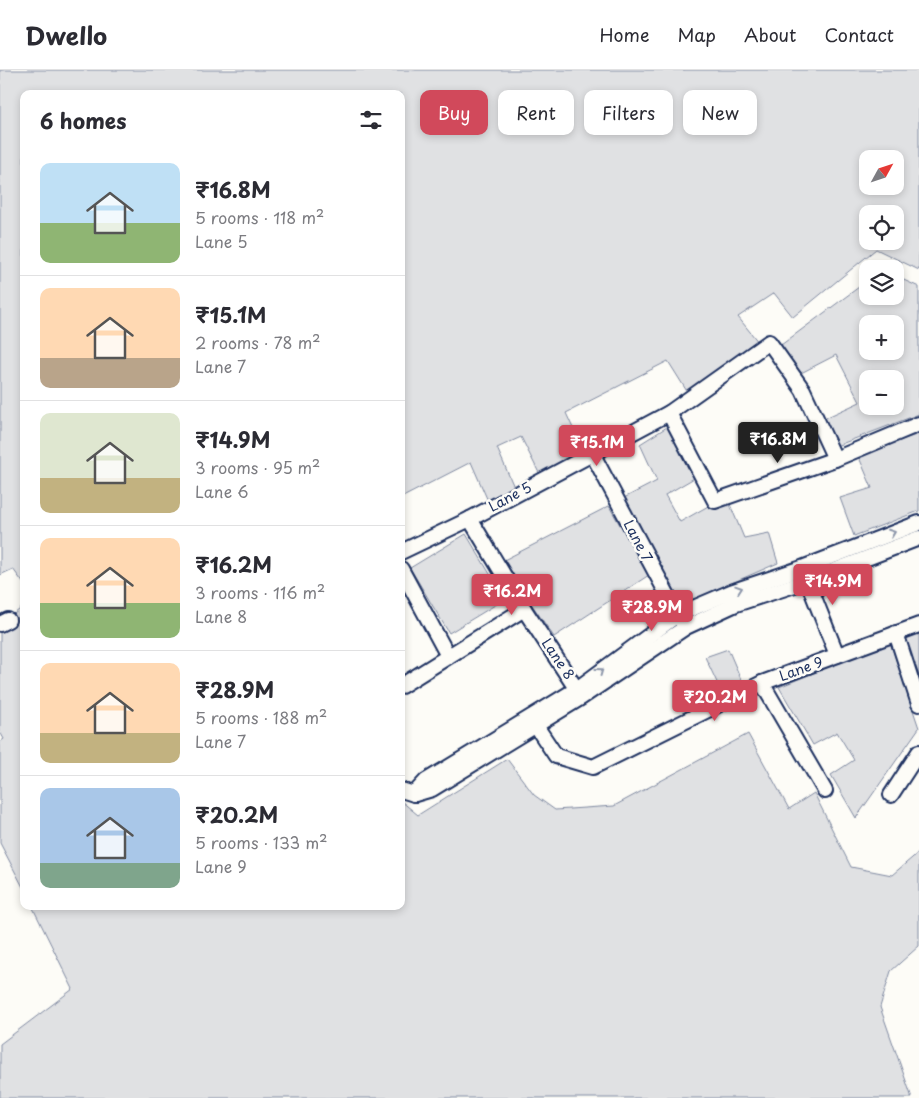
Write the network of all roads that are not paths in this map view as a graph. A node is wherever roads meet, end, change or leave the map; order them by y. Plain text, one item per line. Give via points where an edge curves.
1 (669, 413) junction
2 (919, 424) edge
3 (592, 454) junction
4 (835, 459) junction
5 (470, 519) junction
6 (919, 523) edge
7 (919, 538) edge
8 (405, 550) edge
9 (804, 574) junction
10 (405, 576) edge
11 (524, 608) junction
12 (681, 621) junction
13 (919, 625) edge
14 (896, 633) junction
15 (837, 655) junction
16 (448, 656) junction
17 (405, 683) edge
18 (762, 683) junction
19 (579, 693) junction
20 (919, 704) edge
21 (536, 726) junction
22 (919, 752) edge
23 (825, 791) dead end
24 (408, 792) edge
25 (890, 795) dead end

1 - 3 street, Lane 5
1 - 4 street via 715,501
1 - 4 street, Lane 5 via 769,342 802,390
2 - 4 street
3 - 5 street, Lane 5
3 - 12 street, Lane 7
5 - 8 street, Lane 5
5 - 11 street, Lane 8
9 -> 6 street
7 - 9 street
9 - 12 street via 736,604
9 - 15 street
10 - 16 street
11 - 16 street
11 - 19 street, Lane 8
12 - 19 street
13 - 14 street, Lane 9
14 - 15 street, Lane 9
14 - 20 street
15 - 18 street, Lane 9
16 - 17 street
18 - 21 street, Lane 9 via 593,767 556,756
18 - 23 street
19 - 21 street
19 - 24 street
21 - 24 street via 432,789
22 - 25 street

